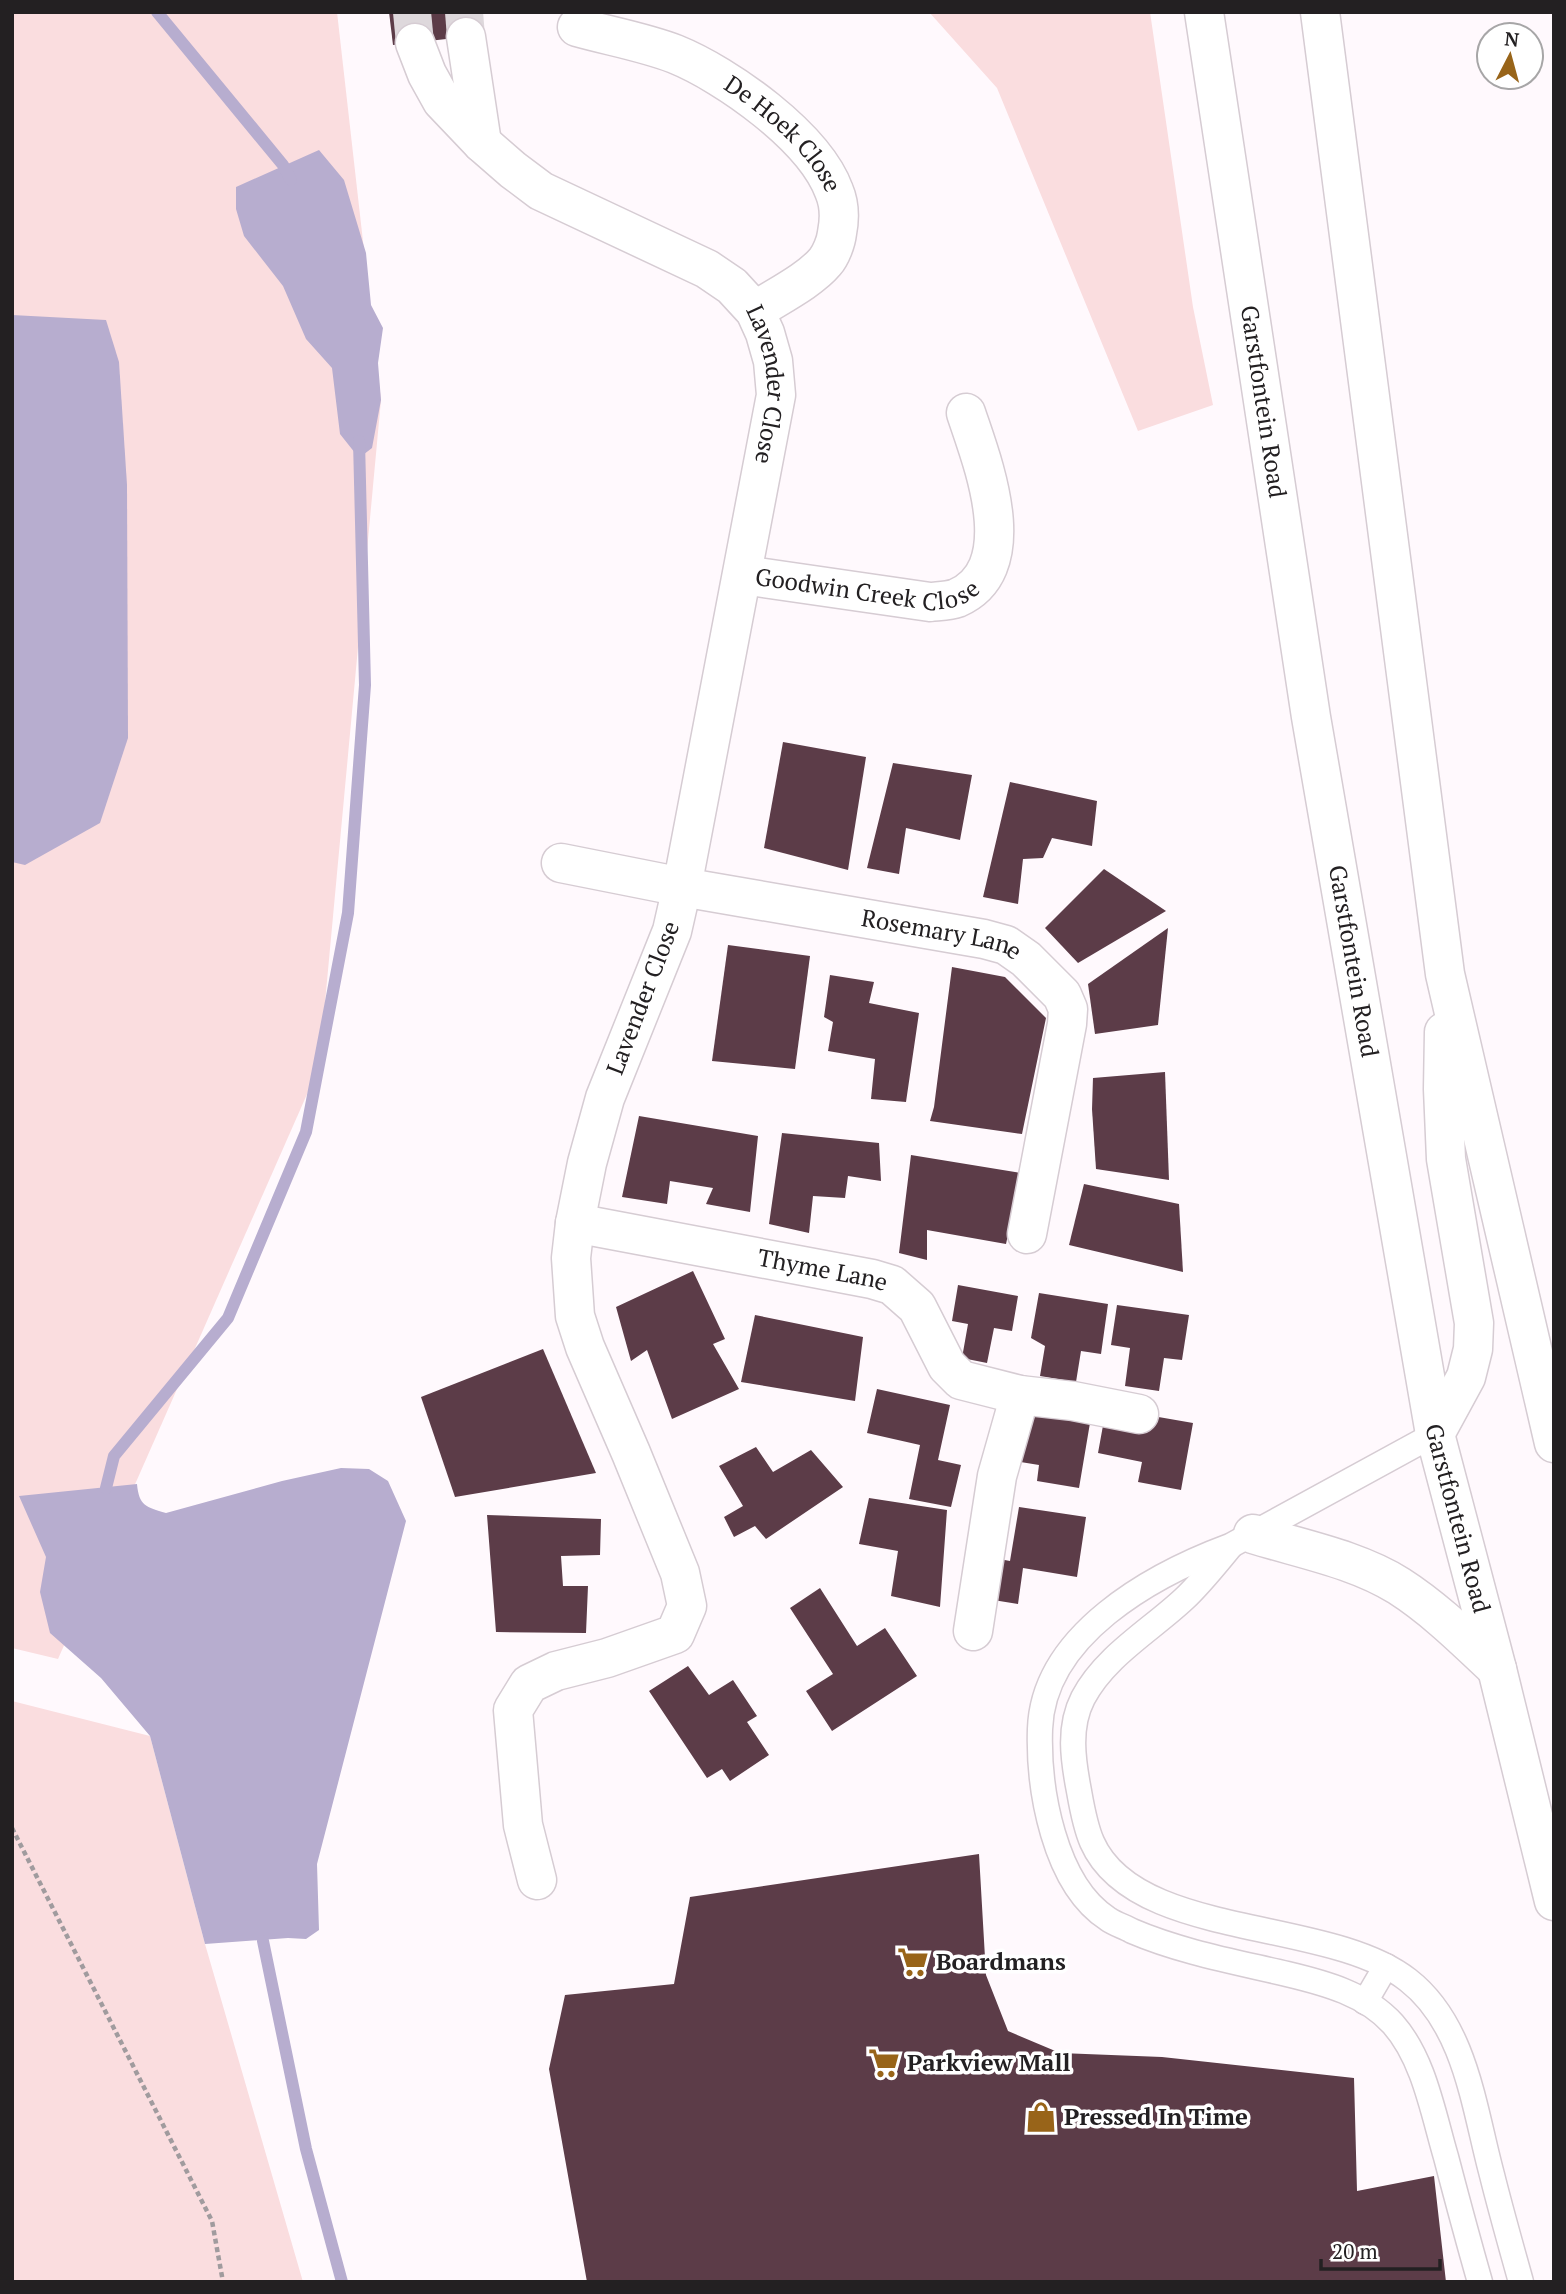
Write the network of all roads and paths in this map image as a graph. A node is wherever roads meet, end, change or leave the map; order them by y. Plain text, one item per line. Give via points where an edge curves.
1 (1204, 12) edge
2 (1320, 12) edge
3 (577, 27) dead end
4 (466, 37) tunnel mouth
5 (415, 43) tunnel mouth
6 (482, 143) junction
7 (755, 311) junction
8 (966, 412) dead end
9 (743, 575) junction
10 (561, 863) dead end
11 (682, 887) junction
12 (1445, 974) junction
13 (575, 1223) junction
14 (1027, 1234) dead end
15 (1020, 1395) junction
16 (1139, 1414) dead end
17 (1435, 1434) junction
18 (1554, 1443) edge
19 (1241, 1540) junction
20 (973, 1631) dead end
21 (1497, 1669) junction
22 (12, 1828) edge
23 (537, 1880) dead end
24 (1554, 1901) edge
25 (1208, 1917) junction
26 (1199, 1953) junction
27 (1386, 1966) junction
28 (1365, 2002) junction
29 (223, 2282) edge
30 (1480, 2282) edge
31 (1521, 2282) edge

1 - 17 street, Garstfontein Road via 1311,717
2 - 12 street
3 - 7 street, De Hoek Close via 675,54 728,82 771,112 817,160 834,190 840,215 836,239 826,261
4 - 6 street
5 - 6 street, Lavender Close via 442,101
6 - 7 street, Lavender Close via 541,191 707,269 732,286
7 - 9 street, Lavender Close via 773,361 776,395
8 - 9 street, Goodwin Creek Close via 994,514 994,541 986,570 972,589 956,599 930,602
9 - 11 street, Lavender Close
10 - 11 street, Rosemary Lane
11 - 13 street, Lavender Close via 672,931 605,1098
11 - 14 street, Rosemary Lane via 984,939 1026,959 1062,995 1068,1009 1067,1024
12 - 17 street via 1446,1158 1474,1323 1466,1377
12 - 18 street
13 - 15 street, Thyme Lane via 892,1285 917,1307 947,1366 961,1380
13 - 23 street, Lavender Close via 571,1258 575,1316 584,1348 680,1573 687,1606 675,1634 556,1671 529,1684 513,1710 523,1825
15 - 16 street, Thyme Lane
15 - 20 street via 997,1476
17 - 19 lane
17 - 21 street, Garstfontein Road
19 - 21 street via 1368,1570 1398,1585
19 - 25 lane via 1106,1669 1083,1698 1074,1727 1073,1753 1083,1813 1093,1843 1109,1868 1138,1890
19 - 26 lane via 1173,1572 1091,1626 1067,1653 1048,1686 1040,1718 1041,1784 1048,1820 1081,1893 1107,1919
21 - 24 street, Garstfontein Road
22 - 29 path via 212,2221
25 - 26 lane
25 - 27 lane via 1321,1942
26 - 28 lane via 1312,1980
27 - 28 lane
27 - 31 lane via 1409,1980 1434,2006 1454,2040
28 - 30 lane via 1394,2024 1427,2090

